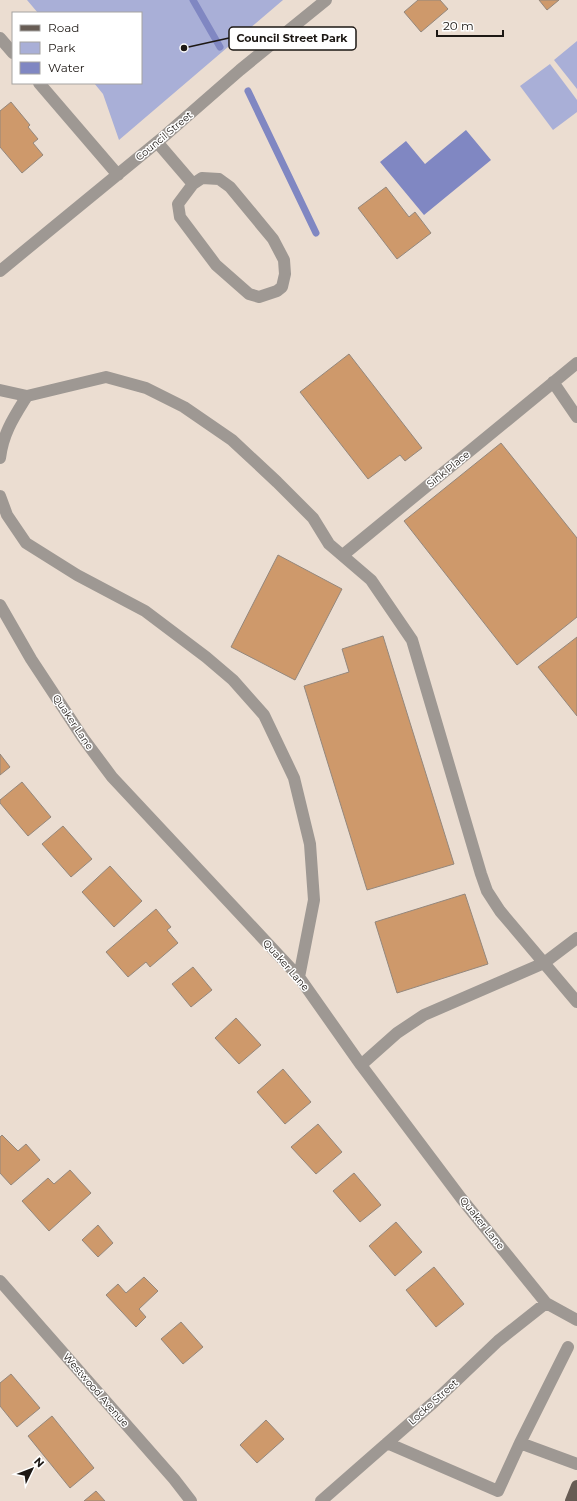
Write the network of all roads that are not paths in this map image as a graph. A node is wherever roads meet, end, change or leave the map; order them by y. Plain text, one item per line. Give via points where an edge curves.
1 (326, 0) edge
2 (0, 38) edge
3 (12, 52) edge
4 (40, 84) edge
5 (157, 142) junction
6 (118, 175) junction
7 (193, 184) junction
8 (0, 271) edge
9 (577, 363) edge
10 (553, 382) junction
11 (0, 390) edge
12 (27, 396) junction
13 (577, 417) edge
14 (0, 458) edge
15 (0, 496) edge
16 (343, 555) junction
17 (0, 605) edge
18 (577, 938) edge
19 (544, 963) junction
20 (299, 977) junction
21 (577, 1002) edge
22 (361, 1065) junction
23 (0, 1281) edge
24 (546, 1303) junction
25 (577, 1320) edge
26 (568, 1348) dead end
27 (387, 1443) junction
28 (520, 1443) junction
29 (577, 1464) edge
30 (577, 1486) edge
31 (191, 1501) edge
32 (321, 1501) edge
33 (571, 1501) edge

1 - 5 street, Council Street
2 - 3 street
4 - 6 street
5 - 6 street, Council Street
5 - 7 street
6 - 8 street, Council Street
7 - 7 street via 178,204 180,217 216,265 249,294 259,297 282,287 286,274 284,260 273,239 230,187 219,179 202,178
9 - 10 street, Sink Place
10 - 13 street
10 - 16 street, Sink Place
11 - 12 street
12 - 14 street via 9,424
12 - 16 street via 106,377 146,388 184,407 232,440 313,518 330,544
15 - 20 street via 7,515 26,543 145,611 233,680 264,715 294,778 310,844 314,900
16 - 19 street via 371,580 412,640 487,891 500,911
17 - 20 street, Quaker Lane via 36,666 112,777
18 - 19 street
19 - 21 street
19 - 22 street via 424,1015 397,1033
20 - 22 street, Quaker Lane
22 - 24 street, Quaker Lane via 461,1198
23 - 31 street, Westwood Avenue
24 - 25 street, Quaker Lane
24 - 27 street, Locke Street via 498,1341
26 - 28 street
27 - 28 street via 498,1491
27 - 32 street, Locke Street
28 - 29 street
30 - 33 main road

